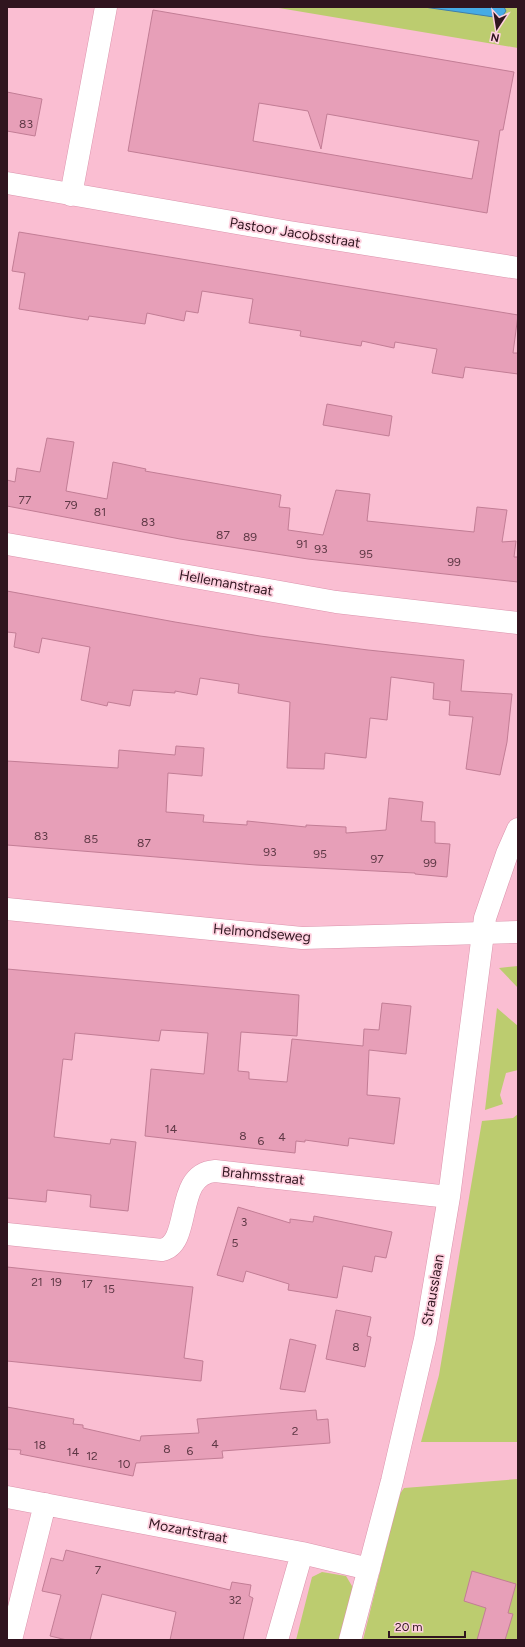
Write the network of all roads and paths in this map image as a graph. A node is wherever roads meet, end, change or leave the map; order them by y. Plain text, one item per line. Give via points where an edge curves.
1 (106, 7) edge
2 (7, 183) edge
3 (71, 195) junction
4 (518, 268) edge
5 (7, 544) edge
6 (518, 623) edge
7 (518, 829) edge
8 (7, 909) edge
9 (518, 932) edge
10 (484, 934) junction
11 (449, 1197) junction
12 (7, 1234) edge
13 (7, 1497) edge
14 (45, 1504) junction
15 (302, 1553) junction
16 (369, 1569) junction
17 (11, 1640) edge
18 (277, 1640) edge
19 (350, 1640) edge

1 - 3 street
2 - 3 street, Pastoor Jacobsstraat
3 - 4 street, Pastoor Jacobsstraat
5 - 6 street, Hellemanstraat via 336,602
7 - 10 street, Strausslaan via 485,918
8 - 10 street, Helmondseweg via 302,938
9 - 10 street, Helmondseweg
10 - 11 street, Strausslaan
11 - 12 street, Brahmsstraat via 215,1171 206,1172 194,1182 188,1194 176,1239 168,1248 162,1250
11 - 16 street, Strausslaan via 425,1339
13 - 14 street, Mozartstraat
14 - 15 street, Mozartstraat
14 - 17 street
15 - 16 street, Mozartstraat
15 - 18 street
16 - 19 street, Strausslaan

